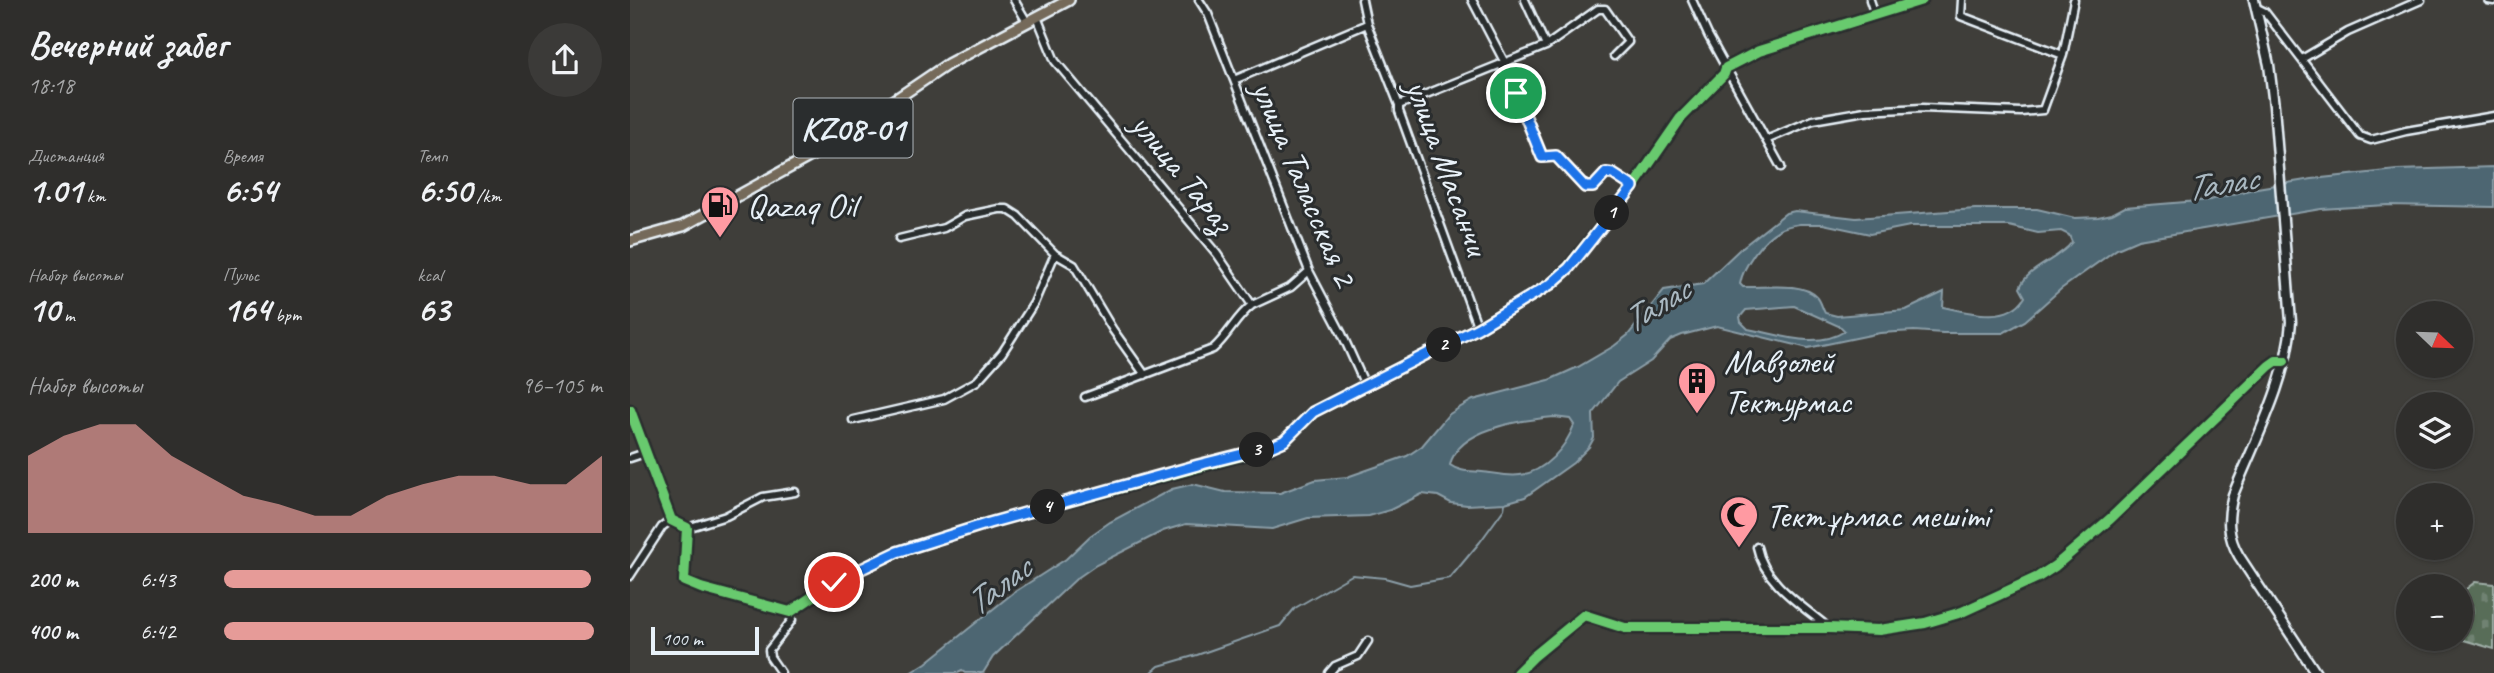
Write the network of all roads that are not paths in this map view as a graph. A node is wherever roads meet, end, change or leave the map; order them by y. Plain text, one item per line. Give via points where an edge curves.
1 (1014, 0) edge
2 (1069, 0) edge
3 (1199, 0) edge
4 (1362, 0) edge
5 (1472, 0) edge
6 (1525, 0) edge
7 (1692, 0) edge
8 (1870, 0) edge
9 (1922, 0) edge
10 (1962, 0) edge
11 (2074, 0) edge
12 (2421, 0) edge
13 (2488, 0) edge
14 (2494, 1) edge
15 (2254, 3) edge
16 (1875, 15) junction
17 (1037, 16) junction
18 (1027, 22) junction
19 (1367, 24) junction
20 (1546, 46) junction
21 (2063, 55) junction
22 (1614, 56) dead end
23 (2302, 59) junction
24 (1503, 64) junction
25 (1726, 68) junction
26 (1234, 80) junction
27 (1399, 105) junction
28 (2494, 116) edge
29 (1766, 140) junction
30 (1781, 167) dead end
31 (1633, 187) junction
32 (899, 239) dead end
33 (630, 241) edge
34 (1055, 254) junction
35 (1309, 271) junction
36 (1252, 305) junction
37 (1478, 328) junction
38 (2284, 361) junction
39 (1145, 375) junction
40 (1366, 385) junction
41 (1084, 397) dead end
42 (630, 410) edge
43 (853, 420) dead end
44 (645, 453) junction
45 (630, 458) edge
46 (795, 492) dead end
47 (671, 520) junction
48 (687, 528) junction
49 (1757, 547) dead end
50 (630, 576) edge
51 (790, 612) junction
52 (1829, 628) junction
53 (1368, 641) dead end
54 (781, 673) edge
55 (1329, 673) edge
56 (1517, 673) edge
57 (2316, 673) edge

1 - 18 street
2 - 17 main road, KZ08-01
3 - 26 street, улица Таласская 2
4 - 19 street, улица Масанчи
5 - 24 street
6 - 20 street
7 - 25 street
8 - 16 street
9 - 16 street
10 - 21 street via 1961,16
11 - 21 street
12 - 23 street via 2348,32
13 - 14 street
15 - 23 street
15 - 38 street via 2269,65 2280,163 2291,322
16 - 25 street via 1759,51
17 - 18 main road, KZ08-01
17 - 36 street, улица Тараз via 1055,61 1216,254
18 - 33 main road, KZ08-01 via 948,64 816,153 683,226
19 - 26 street
19 - 27 street, улица Масанчи
20 - 22 street via 1598,9 1605,9 1628,42
20 - 24 street
21 - 29 street via 2043,110 1865,111 1813,120
23 - 28 street via 2360,136 2371,140
24 - 27 street
24 - 31 street via 1542,157 1556,156 1585,187 1593,187 1606,173
25 - 29 street
25 - 31 street via 1680,120
26 - 35 street, улица Таласская 2
27 - 37 street, улица Масанчи
29 - 30 street
31 - 37 street via 1569,268
32 - 34 street via 944,228 965,216 1007,209
34 - 39 street via 1074,265
34 - 43 street via 1034,303 1002,353 977,381 944,399
35 - 36 street via 1291,287
35 - 40 street, улица Таласская 2
36 - 39 street via 1213,349
37 - 40 street
38 - 52 street via 2269,366 2110,519 2038,577 1962,612 1926,623 1879,630
38 - 57 street via 2233,495 2228,529 2239,556
39 - 41 street
40 - 51 street via 1313,412 1284,441 1270,447 897,552 834,582
42 - 44 street
44 - 45 street
44 - 47 street
46 - 48 street via 763,497 726,516
47 - 48 street
47 - 50 street
48 - 51 street via 684,581
49 - 52 street via 1773,579
51 - 54 street via 792,620 769,650
52 - 56 street via 1625,628 1584,615
53 - 55 street via 1358,656

